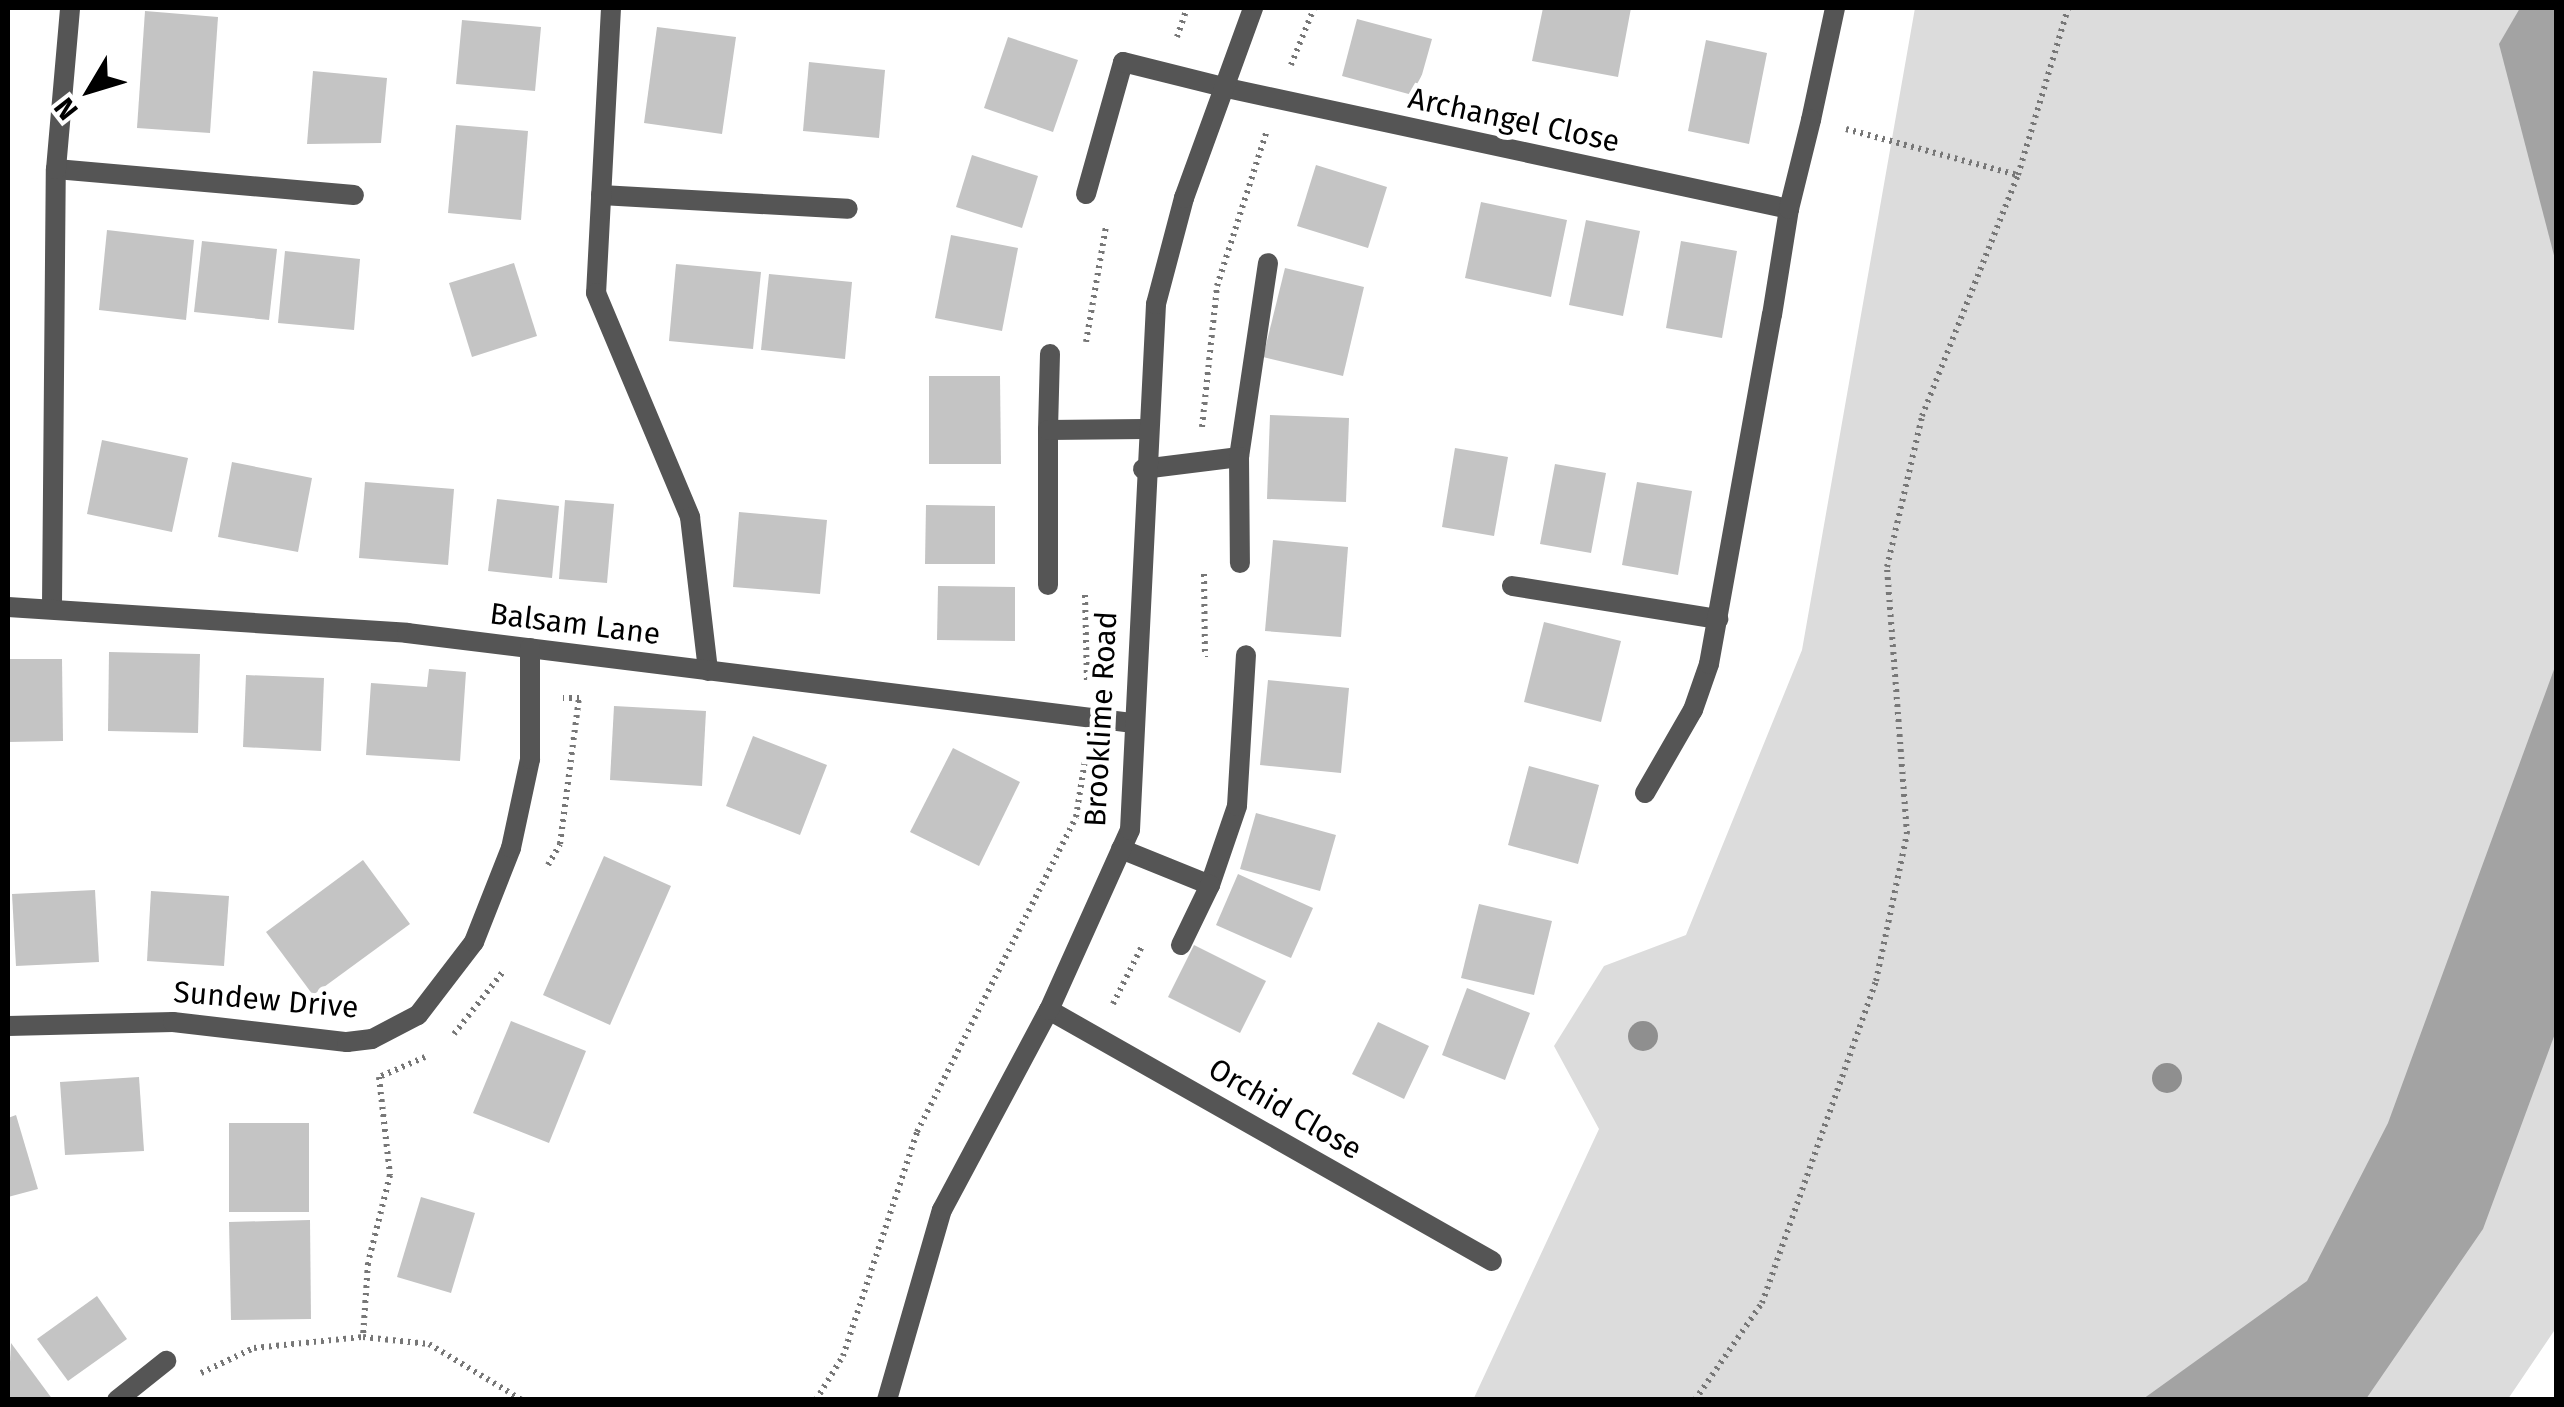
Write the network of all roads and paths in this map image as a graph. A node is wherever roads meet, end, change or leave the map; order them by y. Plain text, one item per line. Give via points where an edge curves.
1 (70, 8) edge
2 (611, 8) edge
3 (1253, 8) edge
4 (1835, 8) edge
5 (2068, 8) edge
6 (1227, 88) junction
7 (1810, 120) junction
8 (56, 169) junction
9 (2018, 175) junction
10 (1086, 194) dead end
11 (601, 195) junction
12 (354, 196) dead end
13 (848, 209) dead end
14 (1789, 209) junction
15 (1268, 263) dead end
16 (1050, 354) dead end
17 (1048, 430) junction
18 (1145, 430) junction
19 (1239, 457) junction
20 (1143, 468) junction
21 (1240, 562) dead end
22 (1048, 585) dead end
23 (1512, 586) dead end
24 (52, 605) junction
25 (8, 607) edge
26 (1718, 619) junction
27 (530, 648) junction
28 (1246, 656) dead end
29 (708, 670) junction
30 (1133, 723) junction
31 (1645, 793) dead end
32 (1121, 849) junction
33 (1210, 886) junction
34 (1182, 945) dead end
35 (1049, 1010) junction
36 (8, 1026) edge
37 (1492, 1261) dead end
38 (363, 1336) dead end
39 (379, 1336) junction
40 (166, 1361) dead end
41 (192, 1380) dead end
42 (117, 1400) edge
43 (522, 1400) edge
44 (887, 1400) edge
45 (1695, 1400) edge

1 - 8 street
2 - 11 street
3 - 6 street, Brooklime Road
4 - 7 street
5 - 9 path
6 - 10 street, Archangel Close via 1123,62
6 - 14 street, Archangel Close
6 - 18 street, Brooklime Road via 1184,198 1156,304
7 - 9 path
7 - 14 street
8 - 12 street
8 - 24 street
9 - 45 path via 1922,416 1887,566 1907,834 1876,981 1762,1303
11 - 13 street
11 - 29 street via 596,292 690,516
14 - 26 street
15 - 19 street
16 - 17 street
17 - 18 street
17 - 22 street
18 - 20 street, Brooklime Road
19 - 20 street
19 - 21 street
20 - 30 street, Brooklime Road
23 - 26 street
24 - 25 street, Balsam Lane
24 - 27 street, Balsam Lane
26 - 31 street via 1694,710
27 - 29 street, Balsam Lane
27 - 36 street, Sundew Drive via 530,759 511,848 474,942 418,1015 372,1039 347,1042 173,1022
28 - 33 street via 1237,806
29 - 30 street, Balsam Lane
30 - 32 street, Brooklime Road via 1130,830
32 - 33 street
32 - 35 street, Brooklime Road
33 - 34 street
35 - 37 street, Orchid Close
35 - 44 street, Brooklime Road via 942,1210
38 - 39 path
39 - 41 path via 254,1348
39 - 43 path via 441,1350
40 - 42 street

